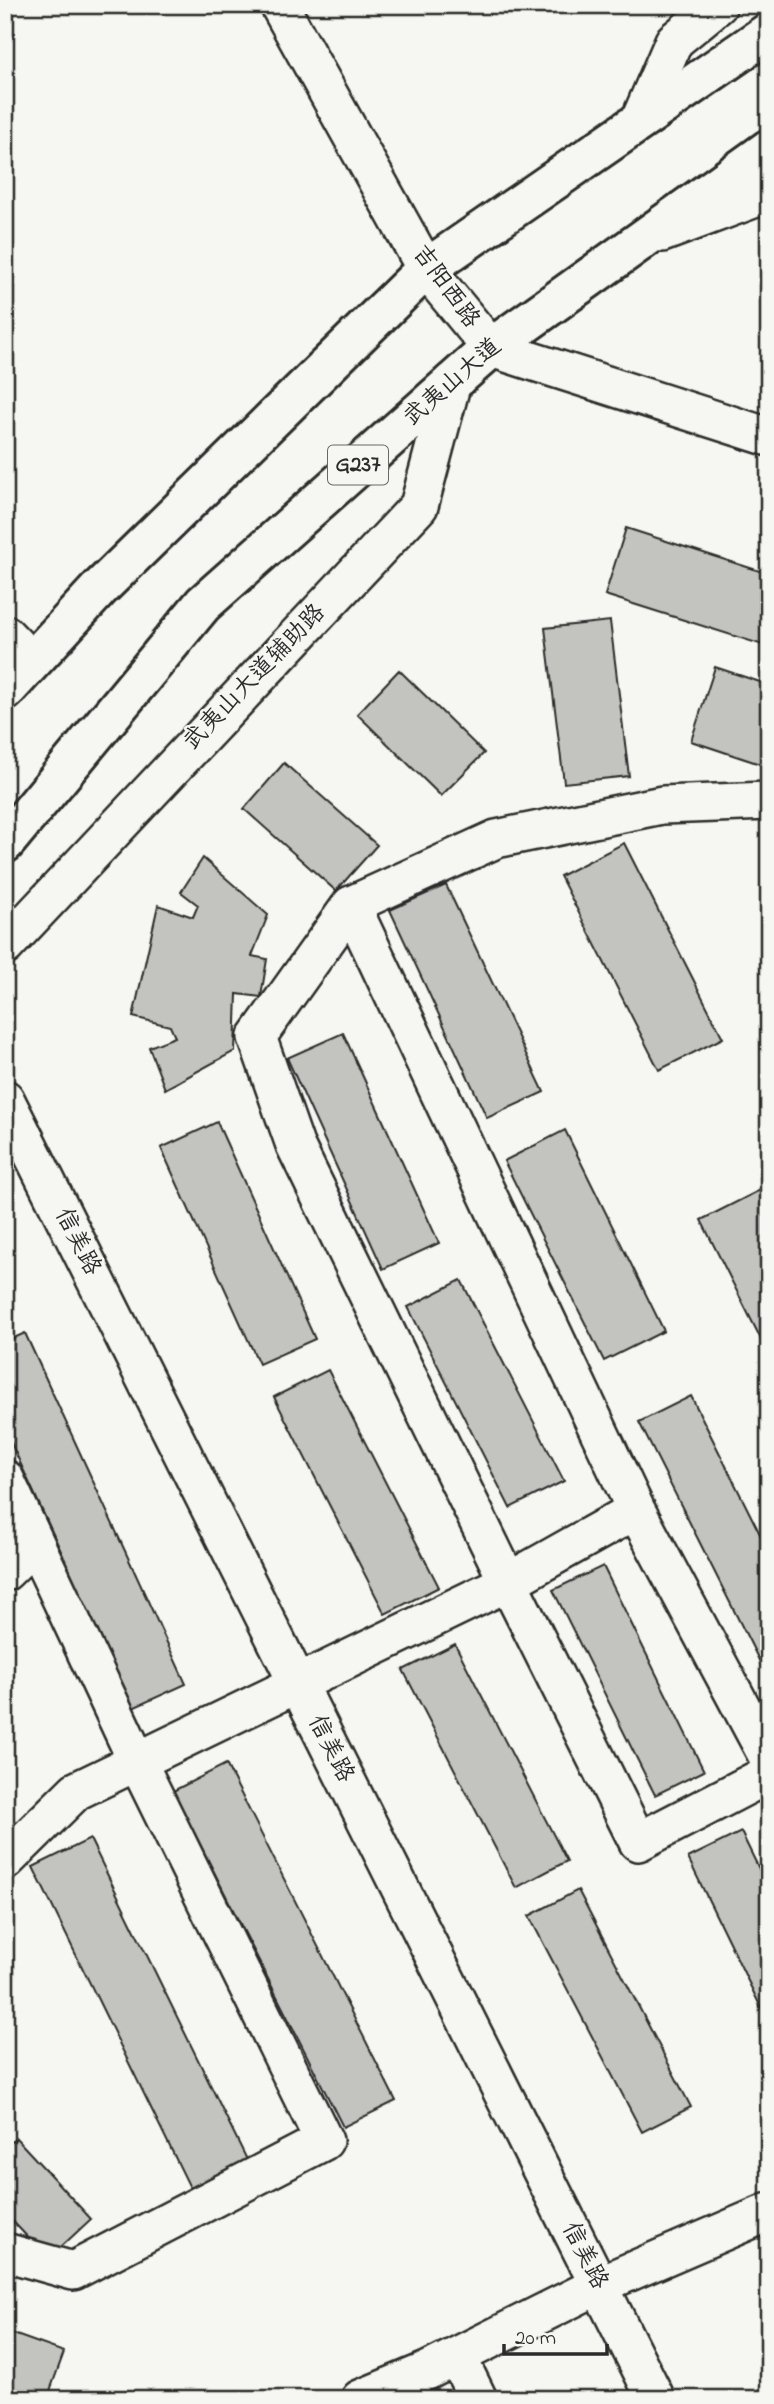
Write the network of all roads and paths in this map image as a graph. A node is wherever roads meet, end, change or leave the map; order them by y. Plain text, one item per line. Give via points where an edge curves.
1 (279, 5) edge
2 (718, 5) edge
3 (769, 32) edge
4 (640, 120) junction
5 (769, 149) edge
6 (769, 193) edge
7 (642, 240) junction
8 (426, 269) junction
9 (491, 348) junction
10 (452, 382) junction
11 (769, 437) edge
12 (5, 634) edge
13 (32, 662) junction
14 (5, 691) edge
15 (769, 801) edge
16 (5, 843) edge
17 (351, 905) junction
18 (5, 946) edge
19 (5, 1098) edge
20 (5, 1479) edge
21 (636, 1510) junction
22 (35, 1543) junction
23 (5, 1572) edge
24 (508, 1582) junction
25 (298, 1684) junction
26 (769, 1759) edge
27 (137, 1762) junction
28 (769, 1774) edge
29 (5, 1861) edge
30 (769, 2212) edge
31 (5, 2252) edge
32 (599, 2286) junction
33 (457, 2356) junction
34 (360, 2399) edge
35 (478, 2399) edge
36 (656, 2399) edge

1 - 8 street, 吉阳西路
2 - 4 street via 674,41
3 - 4 highway
4 - 8 highway
5 - 7 highway, 武夷山大道 / G237
6 - 7 street
7 - 9 highway, 武夷山大道 / G237
8 - 9 street, 吉阳西路
8 - 13 highway via 109,579
9 - 10 highway, 武夷山大道 / G237
9 - 11 street, 吉阳西路
10 - 16 highway, 武夷山大道 / G237 via 202,604
10 - 18 street, 武夷山大道辅助路 via 419,506
12 - 13 street
13 - 14 highway
15 - 17 street via 662,806 496,839
17 - 21 street
17 - 24 street via 257,1037 295,1145
19 - 25 street, 信美路
20 - 22 street
21 - 24 street
21 - 26 street
22 - 23 street
22 - 27 street
24 - 25 street
24 - 28 street via 638,1842
25 - 27 street
25 - 32 street, 信美路
27 - 29 street via 76,1791
27 - 31 street via 324,2141 73,2271
30 - 32 street
32 - 33 street
32 - 36 street, 信美路
33 - 34 street
33 - 35 street

